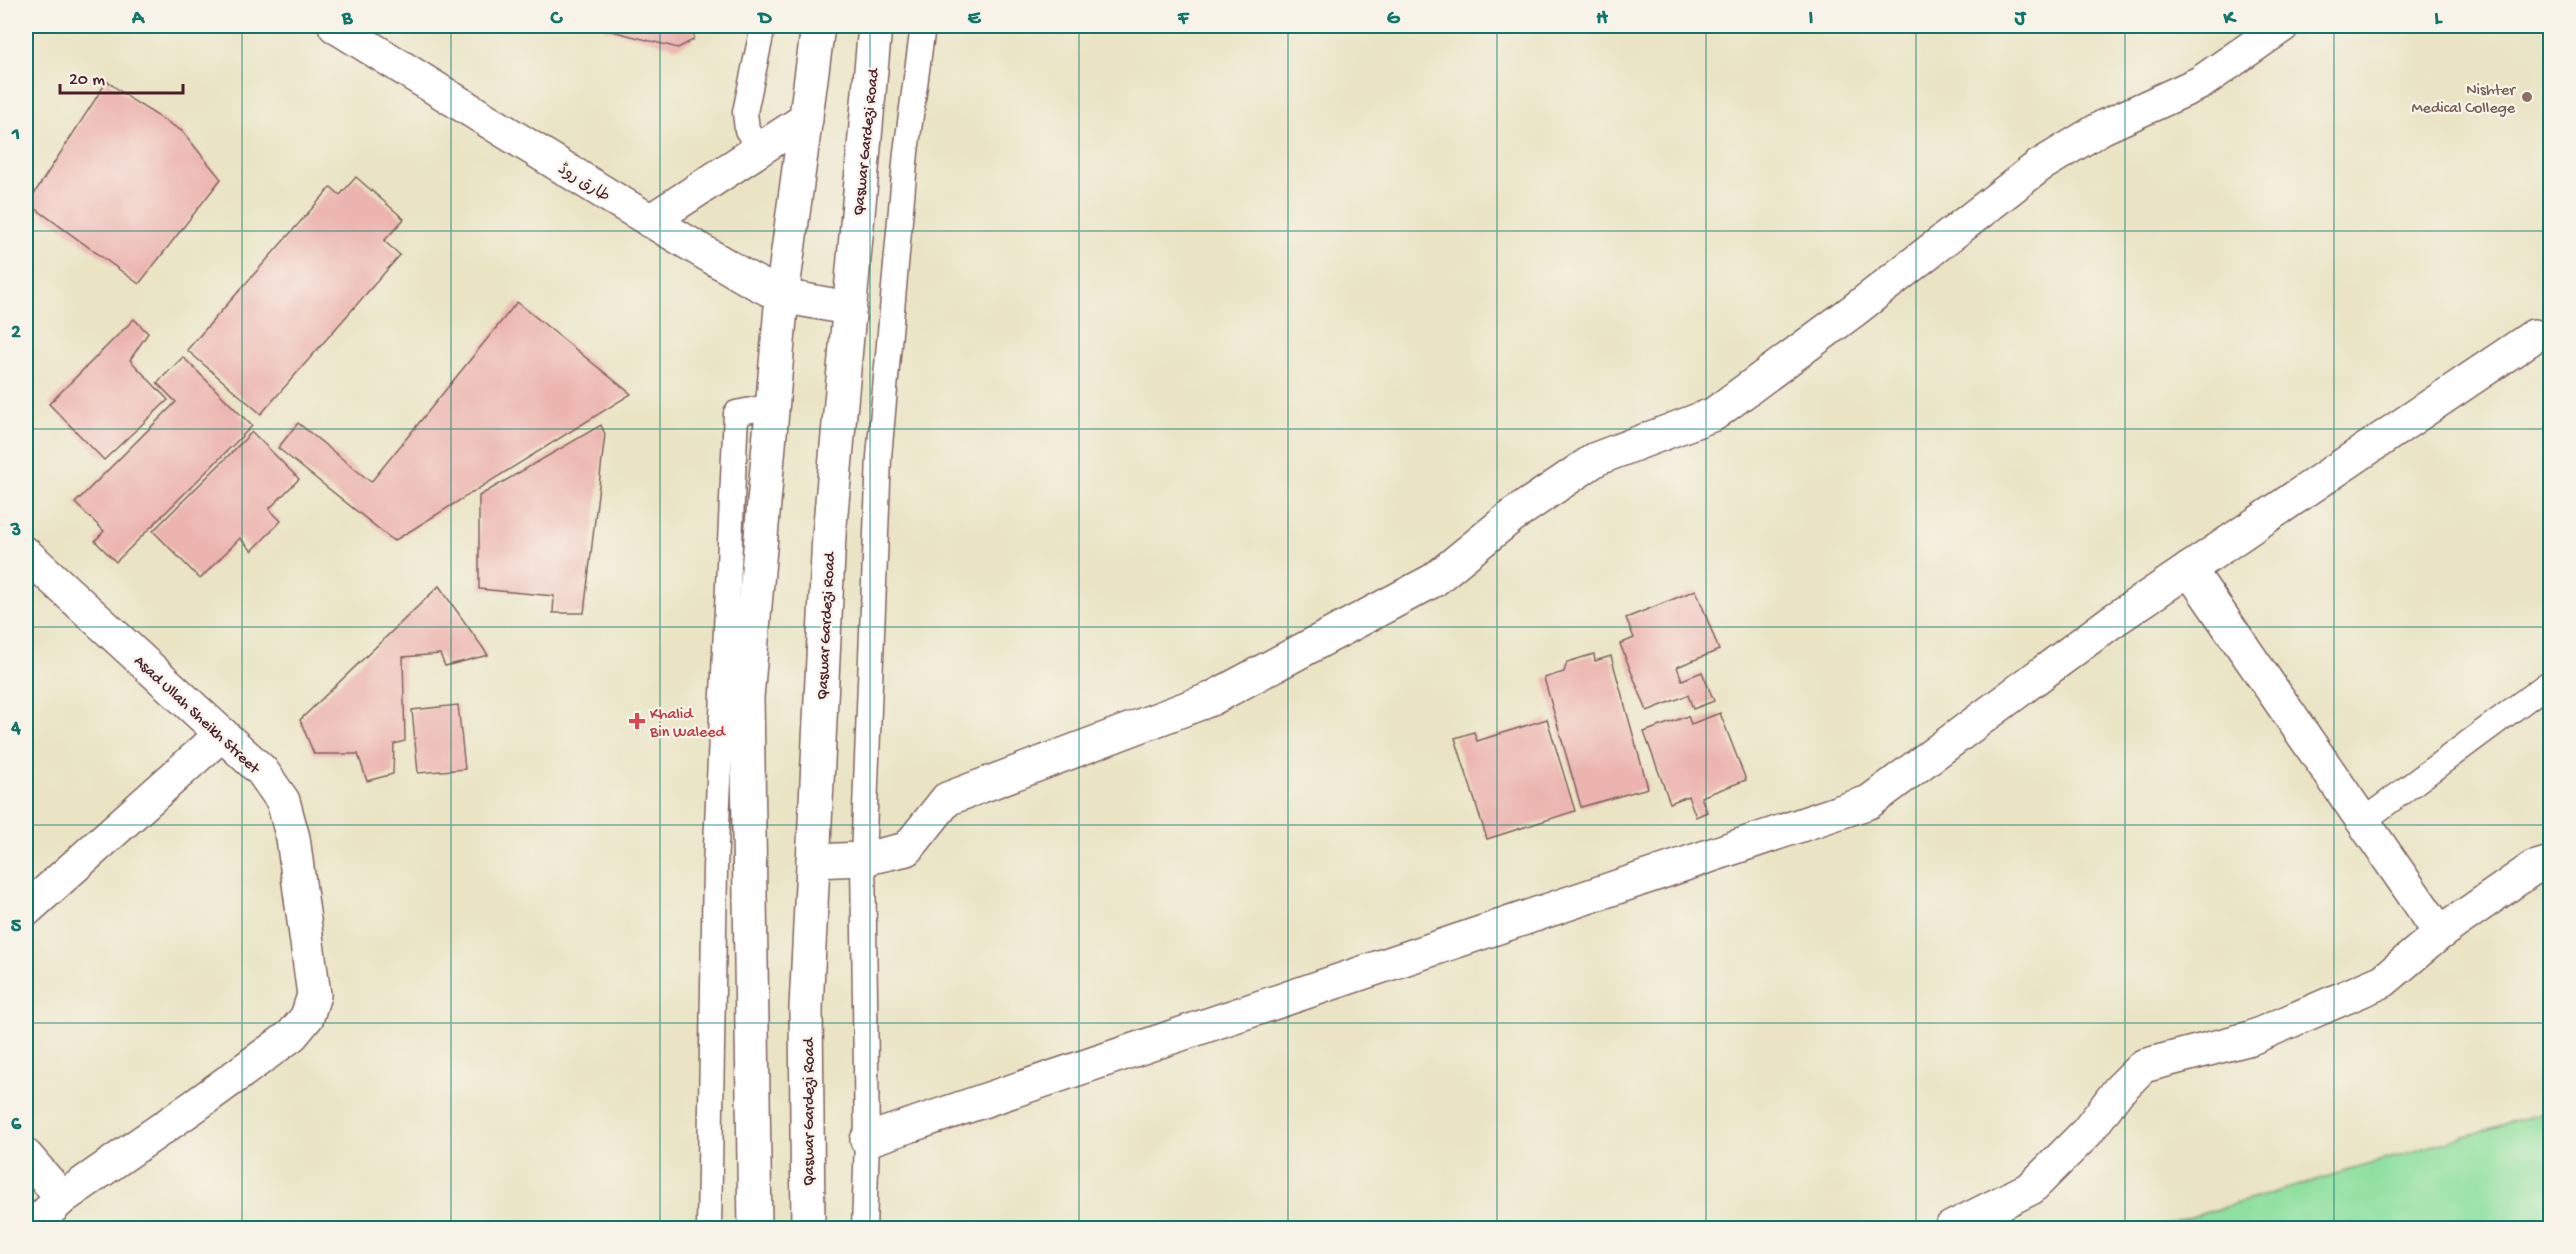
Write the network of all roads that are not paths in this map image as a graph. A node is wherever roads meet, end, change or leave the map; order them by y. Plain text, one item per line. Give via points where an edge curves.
1 (335, 26) edge
2 (763, 26) edge
3 (818, 26) edge
4 (875, 26) edge
5 (923, 26) edge
6 (2282, 26) edge
7 (806, 118) junction
8 (760, 148) junction
9 (650, 221) junction
10 (782, 296) junction
11 (848, 308) junction
12 (2534, 336) dead end
13 (772, 406) junction
14 (26, 554) edge
15 (2189, 569) junction
16 (2550, 682) edge
17 (222, 734) junction
18 (2363, 821) junction
19 (863, 859) junction
20 (813, 861) junction
21 (2550, 863) edge
22 (26, 910) edge
23 (2439, 933) junction
24 (867, 1140) junction
25 (26, 1156) edge
26 (62, 1198) junction
27 (31, 1228) edge
28 (709, 1228) edge
29 (755, 1228) edge
30 (808, 1228) edge
31 (864, 1228) edge
32 (1951, 1228) edge

1 - 9 street, طارق روڈ
2 - 8 lane via 746,112 747,130
3 - 7 street
4 - 11 street, Qaswar Gardezi Road
5 - 19 lane via 906,152 879,457
6 - 19 street via 2200,83 2103,127 2039,166 1714,414 1596,459 1512,516 1434,580 1211,699 947,799 907,849
7 - 8 street
7 - 10 street
8 - 9 street
9 - 10 street, طارق روڈ
10 - 11 street, طارق روڈ
10 - 13 street
11 - 20 street, Qaswar Gardezi Road via 829,535
12 - 15 street
13 - 28 lane via 736,412 715,867
13 - 29 street via 747,698
14 - 17 street, Asad Ullah Sheikh Street
15 - 18 street
15 - 24 street via 2111,622 1869,802
16 - 18 lane
17 - 22 street
17 - 26 street, Asad Ullah Sheikh Street via 262,771 283,801 293,838 314,995 306,1017 292,1035
18 - 23 street
19 - 20 street
19 - 24 lane
20 - 30 street, Qaswar Gardezi Road via 806,1008
21 - 23 street via 2533,868
23 - 32 street via 2383,981 2251,1038 2143,1066 2087,1132 2031,1188
24 - 31 lane
25 - 26 street
26 - 27 street

